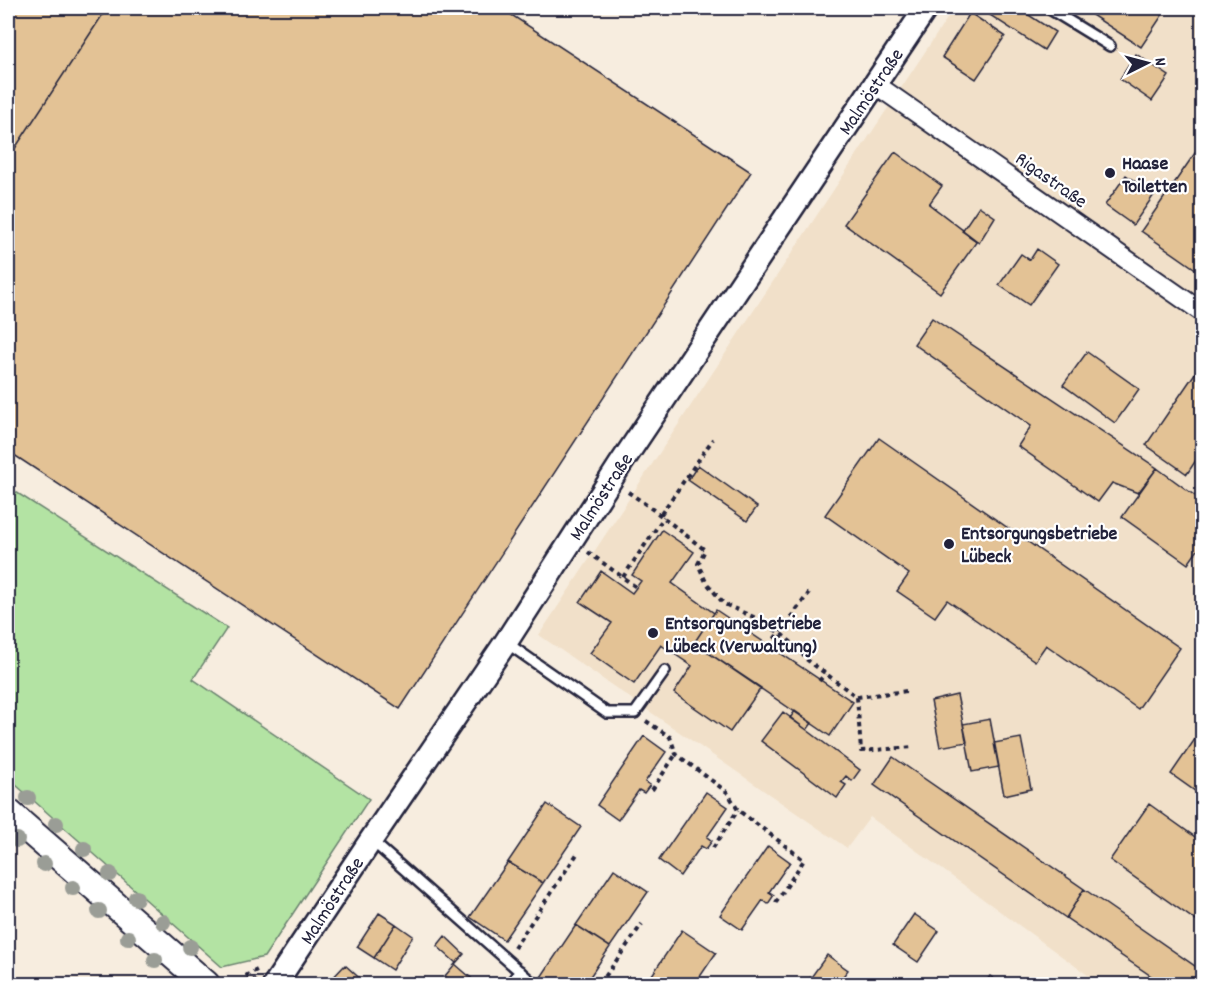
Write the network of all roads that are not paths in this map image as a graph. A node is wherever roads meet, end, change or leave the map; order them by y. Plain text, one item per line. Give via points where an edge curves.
1 (926, 8) edge
2 (1048, 8) edge
3 (1110, 46) dead end
4 (875, 84) junction
5 (1203, 312) edge
6 (506, 642) junction
7 (665, 672) dead end
8 (8, 812) edge
9 (371, 840) junction
10 (520, 971) junction
11 (207, 984) edge
12 (275, 984) edge
13 (510, 984) edge
14 (534, 984) edge

1 - 4 street, Malmöstraße
2 - 3 lane
4 - 5 street, Rigastraße
4 - 6 street, Malmöstraße
6 - 7 lane via 607,713 635,713
6 - 9 street, Malmöstraße
8 - 11 main road
9 - 10 lane
9 - 12 street, Malmöstraße
10 - 13 lane
10 - 14 lane

